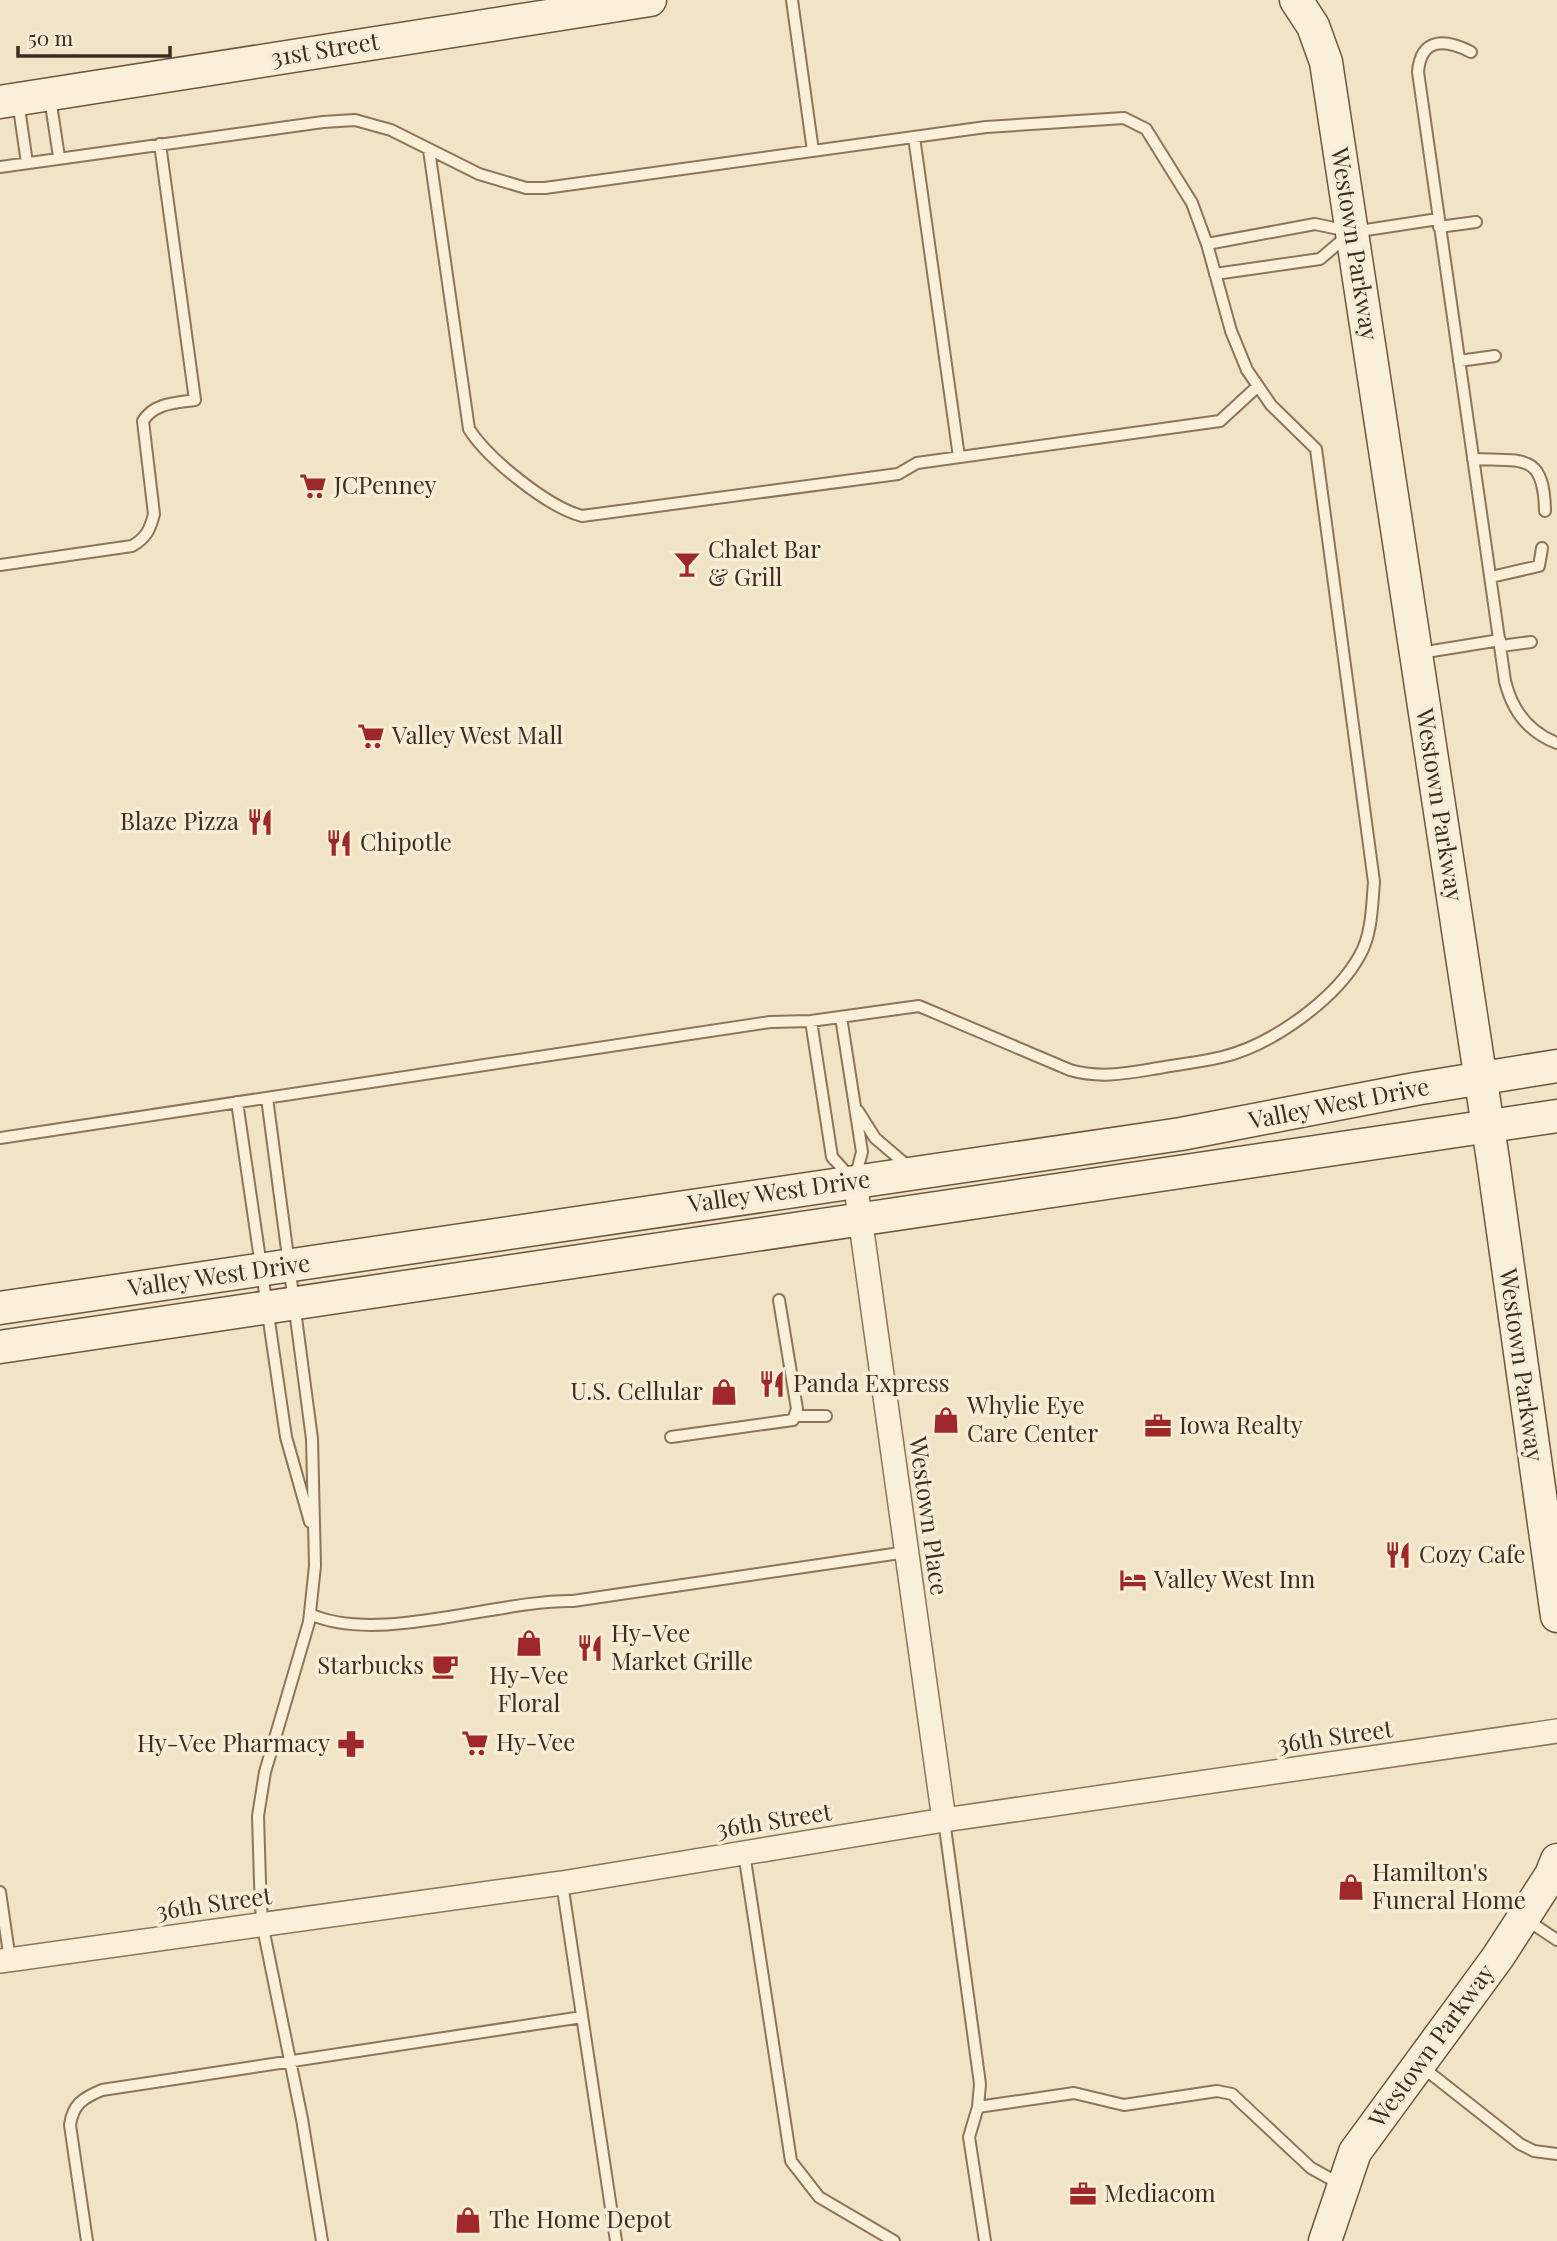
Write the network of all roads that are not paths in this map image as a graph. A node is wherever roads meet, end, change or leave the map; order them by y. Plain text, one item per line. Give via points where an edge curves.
1 (650, 0) edge
2 (792, 0) edge
3 (1296, 0) edge
4 (1471, 52) dead end
5 (50, 94) junction
6 (9, 100) edge
7 (914, 137) junction
8 (160, 144) junction
9 (429, 150) junction
10 (813, 151) junction
11 (59, 158) junction
12 (27, 163) junction
13 (0, 167) edge
14 (1476, 222) dead end
15 (1438, 223) junction
16 (1353, 232) junction
17 (1207, 244) junction
18 (1215, 274) junction
19 (1495, 356) dead end
20 (1459, 361) junction
21 (1258, 386) junction
22 (958, 457) junction
23 (1473, 459) junction
24 (1545, 511) dead end
25 (1542, 548) dead end
26 (0, 565) edge
27 (1491, 577) junction
28 (1531, 642) dead end
29 (1500, 643) junction
30 (1416, 653) junction
31 (1557, 743) edge
32 (841, 1017) junction
33 (811, 1021) junction
34 (1557, 1066) edge
35 (1481, 1078) junction
36 (267, 1098) junction
37 (237, 1102) junction
38 (855, 1106) junction
39 (1557, 1116) edge
40 (1488, 1126) junction
41 (0, 1138) edge
42 (915, 1172) junction
43 (855, 1181) junction
44 (860, 1219) junction
45 (276, 1267) junction
46 (779, 1300) dead end
47 (282, 1305) junction
48 (0, 1308) edge
49 (0, 1347) edge
50 (797, 1416) junction
51 (826, 1416) dead end
52 (671, 1437) dead end
53 (314, 1538) junction
54 (907, 1552) junction
55 (310, 1614) junction
56 (1557, 1616) edge
57 (1557, 1731) edge
58 (944, 1820) junction
59 (744, 1853) junction
60 (1557, 1860) edge
61 (562, 1883) junction
62 (0, 1892) edge
63 (1524, 1918) junction
64 (262, 1923) junction
65 (1557, 1940) edge
66 (5, 1961) edge
67 (582, 2017) junction
68 (290, 2062) junction
69 (1419, 2064) junction
70 (978, 2108) junction
71 (1557, 2154) edge
72 (1343, 2185) junction
73 (88, 2241) edge
74 (322, 2241) edge
75 (616, 2241) edge
76 (894, 2241) edge
77 (985, 2241) edge
78 (1325, 2241) edge

1 - 5 main road, 31st Street
2 - 10 lane
3 - 16 main road, Westown Parkway via 1313,26 1326,62
4 - 15 lane via 1446,41 1427,49 1419,61
5 - 6 main road, 31st Street
5 - 11 lane
6 - 12 lane
7 - 10 lane
7 - 17 lane via 1124,118 1146,129 1167,160 1192,203
7 - 22 lane
8 - 9 lane via 355,120 391,130
8 - 11 lane
8 - 26 lane via 195,400 163,405 143,421 154,514 150,528 144,539 132,546
9 - 10 lane via 479,174 536,188
9 - 22 lane via 470,429 480,445 562,510 582,516 898,474 917,463
11 - 12 lane
12 - 13 lane
14 - 15 lane
15 - 16 lane
15 - 20 lane
16 - 17 lane via 1315,224
16 - 18 lane via 1320,259
16 - 30 main road, Westown Parkway
17 - 18 lane
18 - 21 lane via 1231,331
19 - 20 lane
20 - 23 lane
21 - 22 lane via 1220,421
21 - 32 lane via 1316,449 1374,882 1362,952 1349,973 1310,1010 1242,1050 1223,1057 1093,1077 919,1006
23 - 24 lane via 1535,467 1542,477
23 - 27 lane
25 - 27 lane via 1539,566
27 - 29 lane
28 - 29 lane
29 - 30 lane
29 - 31 lane via 1505,681 1515,709 1535,732
30 - 35 main road, Westown Parkway
32 - 33 lane
32 - 38 lane
33 - 36 lane via 770,1022
33 - 43 lane via 832,1157
34 - 35 main road, Valley West Drive
35 - 40 main road, Westown Parkway
35 - 42 main road, Valley West Drive via 1181,1134
36 - 37 lane
36 - 45 lane
37 - 41 lane
37 - 45 lane
38 - 42 lane via 875,1138
38 - 43 lane via 862,1152
39 - 40 main road, Valley West Drive
40 - 44 main road, Valley West Drive
40 - 56 main road, Westown Parkway
42 - 43 main road, Valley West Drive
43 - 44 street, Westown Place
43 - 45 main road, Valley West Drive
44 - 47 main road, Valley West Drive
44 - 54 street, Westown Place
45 - 47 lane
45 - 47 lane
45 - 48 main road, Valley West Drive
46 - 50 lane
47 - 49 main road, Valley West Drive
47 - 53 lane via 312,1440
47 - 53 lane via 286,1437
50 - 51 lane
50 - 52 lane
53 - 55 lane
54 - 55 lane via 587,1600 544,1601 374,1626
54 - 58 street, Westown Place
55 - 64 lane via 265,1772 258,1816
57 - 58 street, 36th Street
58 - 59 street, 36th Street
58 - 70 lane via 979,2084
59 - 61 street, 36th Street
59 - 76 lane via 791,2161 820,2197
60 - 63 main road, Westown Parkway
61 - 64 street, 36th Street
61 - 67 lane
62 - 66 lane
63 - 65 lane
63 - 69 main road, Westown Parkway
64 - 66 street, 36th Street
64 - 68 lane
67 - 68 lane
67 - 75 lane
68 - 73 lane via 102,2090 79,2102 70,2125
68 - 74 lane
69 - 71 lane via 1534,2151
69 - 72 main road, Westown Parkway via 1355,2152
70 - 72 lane via 1074,2093 1124,2105 1217,2091 1232,2094 1311,2168
70 - 77 lane via 968,2137
72 - 78 main road, Westown Parkway

